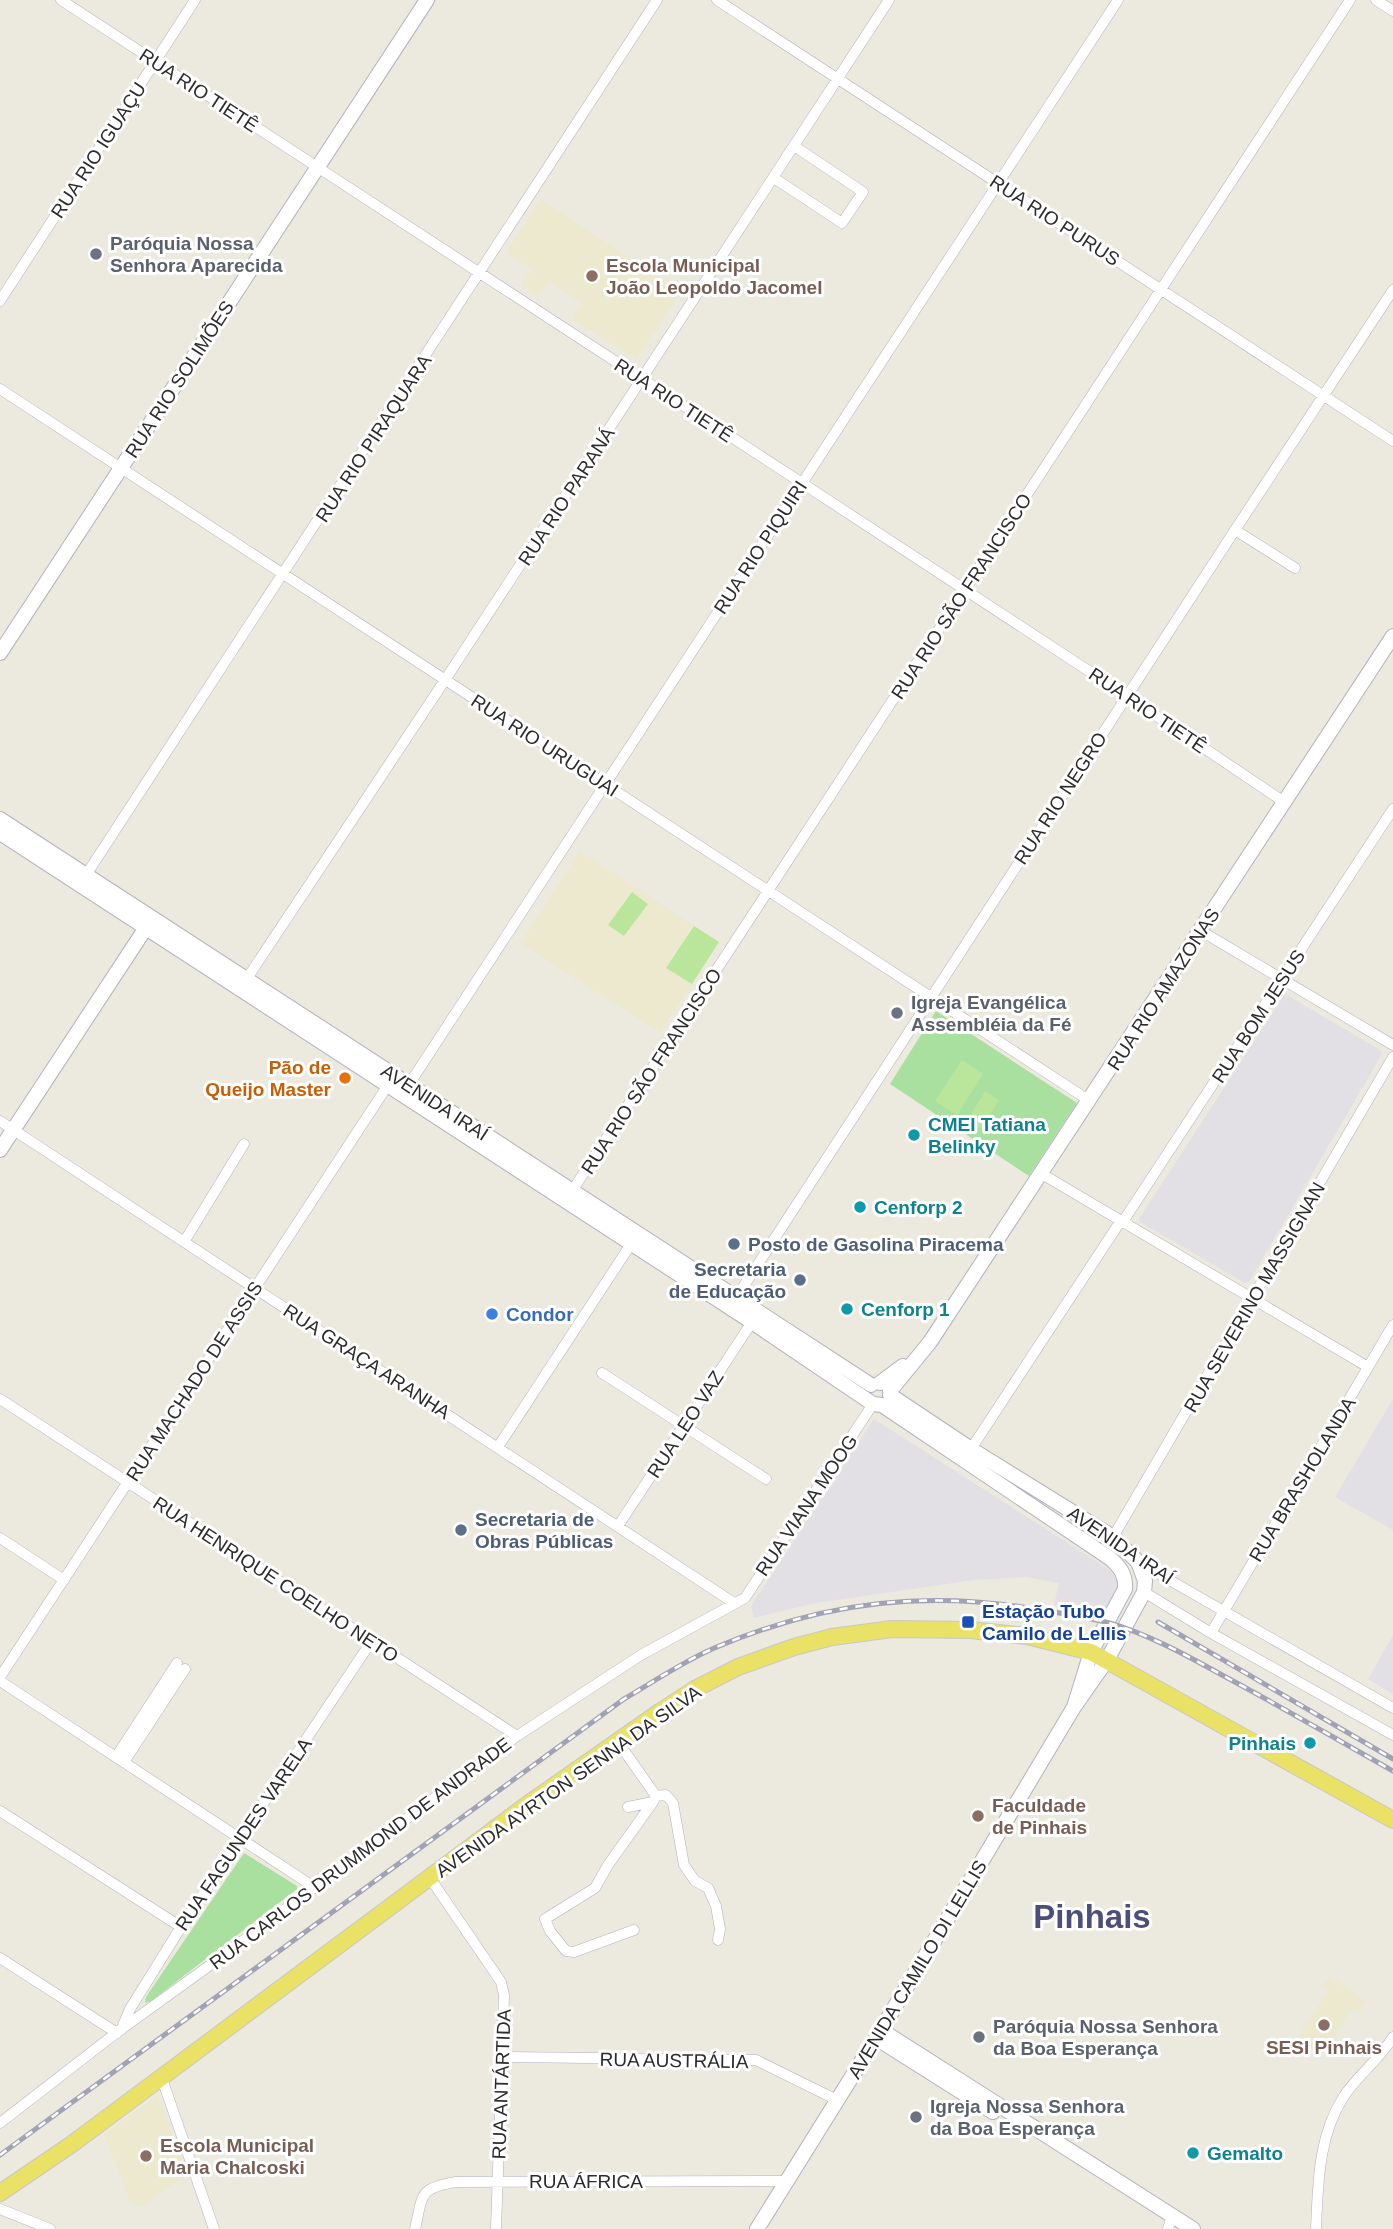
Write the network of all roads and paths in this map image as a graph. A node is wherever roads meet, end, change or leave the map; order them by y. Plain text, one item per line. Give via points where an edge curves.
1 (61, 0) edge
2 (195, 0) edge
3 (427, 0) edge
4 (657, 0) edge
5 (717, 0) edge
6 (889, 0) edge
7 (1118, 0) edge
8 (1350, 0) edge
9 (1376, 0) edge
10 (1393, 11) edge
11 (155, 61) junction
12 (837, 78) junction
13 (794, 146) junction
14 (317, 167) junction
15 (774, 178) junction
16 (998, 183) junction
17 (480, 275) junction
18 (1161, 290) junction
19 (1393, 290) edge
20 (0, 301) edge
21 (642, 379) junction
22 (0, 389) edge
23 (1323, 397) junction
24 (1393, 441) edge
25 (121, 468) junction
26 (802, 483) junction
27 (1235, 530) junction
28 (1295, 568) dead end
29 (284, 573) junction
30 (965, 590) junction
31 (1393, 636) edge
32 (0, 653) edge
33 (445, 680) junction
34 (1127, 696) junction
35 (606, 785) junction
36 (1284, 802) junction
37 (1393, 809) edge
38 (0, 819) edge
39 (0, 833) edge
40 (86, 875) junction
41 (769, 891) junction
42 (123, 906) junction
43 (149, 923) junction
44 (1201, 931) junction
45 (1282, 979) junction
46 (243, 984) junction
47 (931, 997) junction
48 (267, 999) junction
49 (1393, 1045) edge
50 (1393, 1057) edge
51 (388, 1085) junction
52 (406, 1090) junction
53 (1090, 1101) junction
54 (0, 1121) edge
55 (13, 1130) junction
56 (244, 1144) dead end
57 (0, 1150) edge
58 (1042, 1174) junction
59 (549, 1183) junction
60 (572, 1191) junction
61 (1121, 1222) junction
62 (184, 1241) junction
63 (631, 1244) junction
64 (255, 1288) junction
65 (1252, 1300) junction
66 (733, 1303) junction
67 (752, 1322) junction
68 (1393, 1325) edge
69 (930, 1342) junction
70 (1368, 1367) junction
71 (602, 1373) dead end
72 (879, 1395) junction
73 (0, 1399) edge
74 (912, 1410) junction
75 (684, 1426) junction
76 (498, 1447) junction
77 (971, 1449) junction
78 (766, 1479) dead end
79 (128, 1481) junction
80 (618, 1526) junction
81 (1113, 1537) junction
82 (0, 1538) edge
83 (1138, 1562) junction
84 (64, 1580) junction
85 (1125, 1589) joint
86 (1144, 1592) junction
87 (734, 1602) junction
88 (1224, 1611) junction
89 (1211, 1633) junction
90 (371, 1642) junction
91 (1091, 1652) junction
92 (1107, 1660) junction
93 (181, 1666) dead end
94 (0, 1679) edge
95 (1074, 1707) junction
96 (1393, 1708) edge
97 (1393, 1735) edge
98 (517, 1736) junction
99 (618, 1742) junction
100 (120, 1760) junction
101 (654, 1799) junction
102 (628, 1807) dead end
103 (0, 1811) edge
104 (1393, 1820) edge
105 (240, 1838) junction
106 (430, 1878) junction
107 (314, 1887) junction
108 (181, 1927) junction
109 (634, 1930) dead end
110 (718, 1940) dead end
111 (0, 1958) edge
112 (119, 2032) junction
113 (878, 2034) junction
114 (1393, 2037) edge
115 (502, 2057) junction
116 (161, 2076) junction
117 (837, 2100) junction
118 (0, 2123) edge
119 (787, 2181) junction
120 (497, 2182) junction
121 (0, 2193) edge
122 (0, 2209) edge
123 (1172, 2224) edge
124 (50, 2229) edge
125 (214, 2229) edge
126 (415, 2229) edge
127 (496, 2229) edge
128 (757, 2229) edge
129 (1193, 2229) edge
130 (1316, 2229) edge

1 - 11 street, RUA RIO TIETÊ
2 - 11 street, RUA RIO IGUAÇU
3 - 14 main road, RUA RIO SOLIMÕES
4 - 17 street, RUA RIO PIRAQUARA
5 - 12 street, RUA RIO PURUS
6 - 12 street, RUA RIO PARANÁ
7 - 16 street, RUA RIO PIQUIRI
8 - 18 street, RUA RIO SÃO FRANCISCO
9 - 10 street
11 - 14 street, RUA RIO TIETÊ
11 - 20 street, RUA RIO IGUAÇU
12 - 13 street, RUA RIO PARANÁ
12 - 16 street, RUA RIO PURUS
13 - 15 street, RUA RIO PARANÁ
13 - 15 street via 863,192 842,223
14 - 17 street, RUA RIO TIETÊ
14 - 25 main road, RUA RIO SOLIMÕES
15 - 21 street, RUA RIO PARANÁ
16 - 18 street, RUA RIO PURUS
16 - 26 street, RUA RIO PIQUIRI
17 - 21 street, RUA RIO TIETÊ
17 - 29 street, RUA RIO PIRAQUARA
18 - 23 street, RUA RIO PURUS
18 - 30 street, RUA RIO SÃO FRANCISCO
19 - 23 street, RUA RIO NEGRO
21 - 26 street, RUA RIO TIETÊ
21 - 33 street, RUA RIO PARANÁ
22 - 25 street, RUA RIO URUGUAI
23 - 24 street, RUA RIO PURUS
23 - 27 street, RUA RIO NEGRO
25 - 29 street, RUA RIO URUGUAI
25 - 32 main road, RUA RIO SOLIMÕES
26 - 30 street, RUA RIO TIETÊ
26 - 35 street, RUA RIO PIQUIRI
27 - 28 street
27 - 34 street, RUA RIO NEGRO
29 - 33 street, RUA RIO URUGUAI
29 - 40 street, RUA RIO PIRAQUARA
30 - 34 street, RUA RIO TIETÊ
30 - 41 street, RUA RIO SÃO FRANCISCO
31 - 36 main road, RUA RIO AMAZONAS
33 - 35 street, RUA RIO URUGUAI
33 - 46 street, RUA RIO PARANÁ
34 - 36 street, RUA RIO TIETÊ
34 - 47 street, RUA RIO NEGRO
35 - 41 street, RUA RIO URUGUAI
35 - 52 street, RUA RIO PIQUIRI
36 - 44 main road, RUA RIO AMAZONAS
37 - 45 street, RUA BOM JESUS
38 - 40 main road, AVENIDA IRAÍ
39 - 42 main road, AVENIDA IRAÍ
40 - 42 main road, AVENIDA IRAÍ
41 - 47 street, RUA RIO URUGUAI
41 - 60 street, RUA RIO SÃO FRANCISCO
42 - 43 main road, AVENIDA IRAÍ
43 - 46 main road, AVENIDA IRAÍ
43 - 55 main road
44 - 45 street
44 - 53 main road, RUA RIO AMAZONAS
45 - 49 street
45 - 61 street, RUA BOM JESUS
46 - 48 main road, AVENIDA IRAÍ
47 - 53 street, RUA RIO URUGUAI
47 - 66 street, RUA RIO NEGRO
48 - 51 main road, AVENIDA IRAÍ
48 - 52 main road, AVENIDA IRAÍ
50 - 65 street, RUA SEVERINO MASSIGNAN
51 - 52 main road, AVENIDA IRAÍ
51 - 64 street, RUA MACHADO DE ASSIS
52 - 59 main road, AVENIDA IRAÍ
53 - 58 main road, RUA RIO AMAZONAS
54 - 55 street, RUA GRAÇA ARANHA
55 - 57 main road
55 - 62 street, RUA GRAÇA ARANHA
56 - 62 street
58 - 61 street
58 - 69 main road, RUA RIO AMAZONAS
59 - 60 main road, AVENIDA IRAÍ
59 - 63 main road, AVENIDA IRAÍ
60 - 66 main road, AVENIDA IRAÍ
61 - 65 street
61 - 77 street, RUA BOM JESUS
62 - 64 street, RUA GRAÇA ARANHA
63 - 66 main road, AVENIDA IRAÍ
63 - 76 street
64 - 76 street, RUA GRAÇA ARANHA
64 - 79 street, RUA MACHADO DE ASSIS
65 - 70 street
65 - 81 street, RUA SEVERINO MASSIGNAN
66 - 67 main road, AVENIDA IRAÍ
66 - 72 main road, AVENIDA IRAÍ
67 - 72 main road, AVENIDA IRAÍ
67 - 75 street, RUA LEO VAZ
68 - 70 street, RUA BRASHOLANDA
69 - 72 main road, RUA RIO AMAZONAS
69 - 74 main road via 907,1382 905,1392
70 - 88 street, RUA BRASHOLANDA
71 - 75 street
72 - 74 main road, AVENIDA IRAÍ
72 - 85 main road, AVENIDA IRAÍ via 1111,1559 1122,1572
72 - 87 street, RUA VIANA MOOG via 745,1598
73 - 79 street, RUA HENRIQUE COELHO NETO
74 - 77 main road, AVENIDA IRAÍ
75 - 78 street
75 - 80 street, RUA LEO VAZ
76 - 80 street, RUA GRAÇA ARANHA
77 - 81 main road, AVENIDA IRAÍ
79 - 84 street, RUA MACHADO DE ASSIS
79 - 90 street, RUA HENRIQUE COELHO NETO
80 - 87 street, RUA GRAÇA ARANHA
81 - 83 main road, AVENIDA IRAÍ
82 - 84 street
83 - 86 main road
83 - 88 street, AVENIDA IRAÍ
84 - 94 street, RUA MACHADO DE ASSIS
85 - 91 main road, AVENIDA CAMILO DI LELLIS
86 - 89 street, AVENIDA IRAÍ
86 - 92 main road, AVENIDA CAMILO DI LELLIS
87 - 98 street, RUA CARLOS DRUMMOND DE ANDRADE via 640,1655
88 - 89 street, RUA BRASHOLANDA
88 - 96 street, AVENIDA IRAÍ
89 - 97 street, AVENIDA IRAÍ
90 - 98 street, RUA HENRIQUE COELHO NETO
90 - 105 street, RUA FAGUNDES VARELA
91 - 92 main road, AVENIDA AYRTON SENNA DA SILVA
91 - 95 main road, AVENIDA CAMILO DI LELLIS
91 - 99 main road, AVENIDA AYRTON SENNA DA SILVA via 1027,1636 970,1630 892,1629 832,1637 738,1667 695,1689
92 - 95 main road, AVENIDA CAMILO DI LELLIS
92 - 104 main road, AVENIDA AYRTON SENNA DA SILVA
93 - 100 street
94 - 100 street
95 - 113 main road, AVENIDA CAMILO DI LELLIS
98 - 107 street, RUA CARLOS DRUMMOND DE ANDRADE
99 - 101 street
99 - 106 main road, AVENIDA AYRTON SENNA DA SILVA
100 - 105 street
101 - 102 street
101 - 109 street via 606,1863 595,1888 545,1919 566,1951 574,1952
101 - 110 street via 666,1795 673,1802 684,1865 695,1881 708,1888 716,1906
103 - 108 street
105 - 107 street
105 - 108 street, RUA FAGUNDES VARELA
106 - 115 street, RUA ANTÁRTIDA via 501,1982
106 - 116 main road, AVENIDA AYRTON SENNA DA SILVA
107 - 112 street, RUA CARLOS DRUMMOND DE ANDRADE
108 - 112 street, RUA FAGUNDES VARELA
111 - 112 street
112 - 118 street, RUA CARLOS DRUMMOND DE ANDRADE
113 - 117 main road, AVENIDA CAMILO DI LELLIS
113 - 123 main road
114 - 130 street via 1344,2097 1326,2135
115 - 117 street, RUA AUSTRÁLIA via 756,2060
115 - 120 street, RUA ANTÁRTIDA
116 - 121 main road, AVENIDA AYRTON SENNA DA SILVA
116 - 125 street
117 - 119 main road, AVENIDA CAMILO DI LELLIS
119 - 120 street, RUA ÁFRICA
119 - 128 main road, AVENIDA CAMILO DI LELLIS
120 - 126 street, RUA ÁFRICA via 456,2182 427,2190
120 - 127 street, RUA ANTÁRTIDA
122 - 124 street
123 - 129 main road

